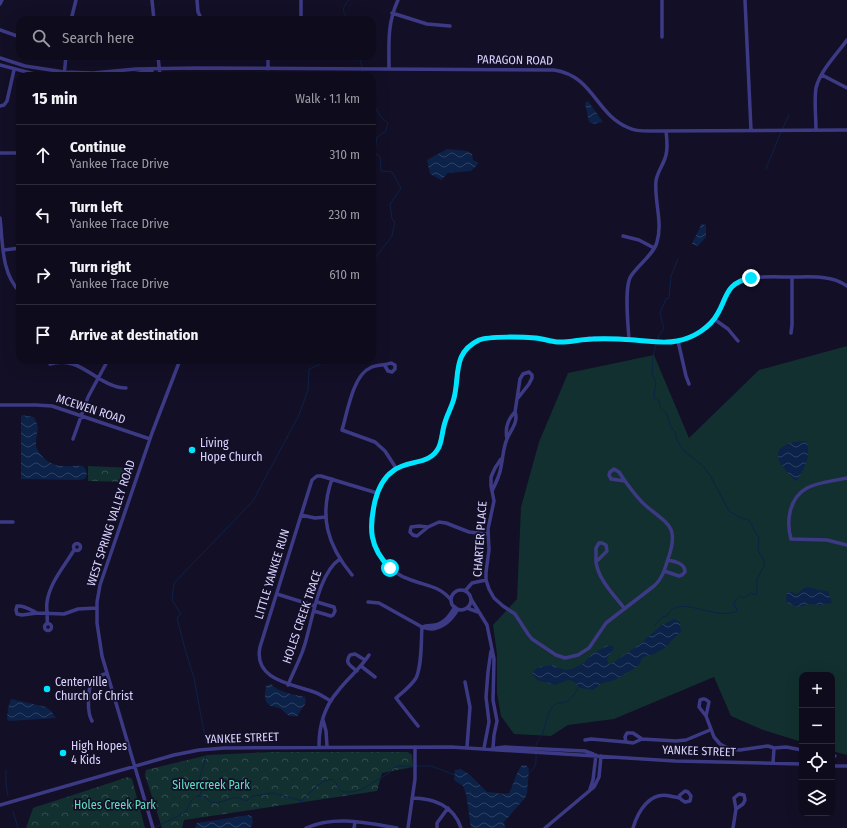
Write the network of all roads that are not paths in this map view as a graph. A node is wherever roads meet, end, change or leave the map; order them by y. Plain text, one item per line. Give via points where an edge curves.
1 (2, 0) edge
2 (76, 0) edge
3 (152, 0) edge
4 (197, 0) edge
5 (301, 0) edge
6 (398, 0) edge
7 (662, 0) edge
8 (745, 0) edge
9 (0, 4) edge
10 (392, 13) junction
11 (72, 16) edge
12 (154, 16) edge
13 (200, 16) edge
14 (301, 16) edge
15 (450, 26) dead end
16 (0, 30) edge
17 (16, 36) edge
18 (662, 37) dead end
19 (847, 40) edge
20 (0, 58) edge
21 (66, 60) edge
22 (158, 60) edge
23 (268, 60) edge
24 (0, 65) edge
25 (159, 69) junction
26 (268, 69) junction
27 (389, 69) junction
28 (14, 70) junction
29 (23, 72) edge
30 (54, 72) edge
31 (64, 72) edge
32 (114, 72) edge
33 (142, 72) edge
34 (159, 72) edge
35 (822, 75) junction
36 (847, 88) edge
37 (0, 106) edge
38 (751, 130) junction
39 (816, 130) junction
40 (847, 130) edge
41 (666, 131) junction
42 (0, 153) edge
43 (16, 153) edge
44 (0, 218) edge
45 (623, 236) dead end
46 (16, 248) edge
47 (654, 248) junction
48 (4, 250) junction
49 (792, 277) junction
50 (16, 286) edge
51 (847, 286) edge
52 (714, 319) junction
53 (791, 333) dead end
54 (629, 339) junction
55 (678, 341) junction
56 (738, 341) dead end
57 (74, 364) edge
58 (106, 364) edge
59 (178, 364) edge
60 (385, 366) dead end
61 (98, 377) junction
62 (689, 384) dead end
63 (126, 388) dead end
64 (518, 398) junction
65 (0, 405) edge
66 (515, 412) junction
67 (82, 415) junction
68 (507, 438) junction
69 (73, 439) dead end
70 (150, 439) junction
71 (501, 459) junction
72 (396, 468) junction
73 (847, 478) edge
74 (332, 479) junction
75 (625, 481) junction
76 (492, 492) junction
77 (377, 493) junction
78 (301, 515) junction
79 (326, 517) junction
80 (0, 522) edge
81 (13, 522) dead end
82 (428, 527) junction
83 (488, 534) junction
84 (847, 545) edge
85 (74, 550) dead end
86 (340, 559) junction
87 (668, 560) junction
88 (596, 562) junction
89 (664, 570) junction
90 (352, 575) dead end
91 (486, 580) junction
92 (456, 591) junction
93 (465, 591) junction
94 (445, 592) junction
95 (277, 594) junction
96 (471, 599) junction
97 (451, 600) junction
98 (317, 602) junction
99 (368, 602) dead end
100 (97, 608) junction
101 (456, 608) junction
102 (467, 608) junction
103 (624, 608) junction
104 (315, 609) junction
105 (478, 612) junction
106 (37, 613) junction
107 (48, 614) junction
108 (48, 624) dead end
109 (422, 627) junction
110 (491, 650) junction
111 (368, 655) dead end
112 (365, 660) junction
113 (362, 666) junction
114 (357, 671) junction
115 (107, 674) junction
116 (375, 677) dead end
117 (465, 682) dead end
118 (288, 685) junction
119 (331, 701) junction
120 (706, 716) junction
121 (323, 720) junction
122 (92, 721) dead end
123 (418, 726) dead end
124 (710, 730) junction
125 (625, 737) junction
126 (642, 739) junction
127 (585, 740) dead end
128 (618, 740) junction
129 (626, 742) junction
130 (320, 746) junction
131 (326, 746) junction
132 (415, 747) junction
133 (468, 747) junction
134 (484, 748) junction
135 (493, 748) junction
136 (774, 748) junction
137 (799, 750) edge
138 (598, 755) junction
139 (773, 763) junction
140 (799, 764) edge
141 (134, 766) junction
142 (835, 766) edge
143 (847, 766) edge
144 (412, 798) junction
145 (679, 798) dead end
146 (0, 806) edge
147 (448, 808) junction
148 (736, 809) dead end
149 (355, 822) junction
150 (153, 828) edge
151 (306, 828) edge
152 (354, 828) edge
153 (397, 828) edge
154 (408, 828) edge
155 (437, 828) edge
156 (461, 828) edge
157 (545, 828) edge
158 (633, 828) edge
159 (733, 828) edge

1 - 9 street
2 - 11 street
3 - 12 street
4 - 13 street
5 - 14 street
6 - 10 street
7 - 18 street
8 - 38 street
10 - 15 street via 427,24
10 - 27 street
16 - 17 street
19 - 35 street
20 - 30 street, PARAGON ROAD
21 - 31 street
22 - 25 street
23 - 26 street
24 - 28 street
25 - 26 street, PARAGON ROAD
25 - 32 street, PARAGON ROAD
25 - 33 street, PARAGON ROAD
25 - 34 street
26 - 27 street, PARAGON ROAD
27 - 41 street, PARAGON ROAD via 560,71 581,82 615,122 630,129
28 - 29 street
28 - 37 street via 7,101
35 - 36 street
35 - 39 street via 816,89
38 - 39 street, PARAGON ROAD
38 - 41 street, PARAGON ROAD
39 - 40 street, PARAGON ROAD
41 - 47 street via 666,156 656,182 659,229
42 - 43 street
44 - 48 street
45 - 47 street via 639,240
46 - 48 street
47 - 54 street via 630,278 627,290
48 - 50 street via 8,275
49 - 51 street via 824,277
49 - 52 street via 751,278 737,283 727,293
49 - 53 street
52 - 55 street via 701,331
52 - 56 street via 728,329
54 - 55 street via 661,343
54 - 72 street via 591,338 562,342 535,338 479,340 468,348 460,359 454,398 437,451 426,460
55 - 62 street
57 - 61 street
58 - 61 street
59 - 70 street, WEST SPRING VALLEY ROAD
60 - 72 street via 371,367 363,371 356,382 342,430 375,442 385,451
61 - 63 street via 116,387
61 - 67 street
64 - 64 street, CHARTER PLACE via 532,380 529,372 521,376
64 - 66 street, CHARTER PLACE
65 - 67 street, MCEWEN ROAD via 44,405
66 - 68 street, CHARTER PLACE via 514,425
66 - 68 street, CHARTER PLACE via 509,421
67 - 69 street
67 - 70 street, MCEWEN ROAD
68 - 71 street, CHARTER PLACE
70 - 100 street, WEST SPRING VALLEY ROAD via 103,576
71 - 76 street, CHARTER PLACE via 501,470
71 - 76 street, CHARTER PLACE via 491,477
72 - 77 street via 384,479
73 - 84 street via 807,488 798,496 791,508 788,522 791,539 827,540
74 - 77 street, LITTLE YANKEE RUN
74 - 78 street, LITTLE YANKEE RUN via 319,476 312,480
74 - 79 street
75 - 75 street via 617,470 610,472 612,480
75 - 87 street via 640,501 670,526 673,542
76 - 83 street, CHARTER PLACE via 493,507
77 - 94 street via 371,530 381,558 402,577
78 - 79 street
78 - 95 street, LITTLE YANKEE RUN
79 - 86 street via 330,538
80 - 81 street
82 - 82 street via 414,526 410,532 417,536
82 - 83 street via 443,522 469,532
83 - 91 street, CHARTER PLACE
85 - 107 street via 54,582 46,604
86 - 90 street
86 - 98 street, HOLES CREEK TRACE via 333,564 327,574
87 - 89 street
87 - 89 street via 683,565 685,572 679,576
88 - 88 street via 596,546 604,543 606,553
88 - 103 street via 602,578
89 - 103 street via 654,586
91 - 93 street via 472,583
91 - 103 street, CHARTER PLACE via 492,595 518,617 532,639 552,653 565,658 574,657 586,650 604,625
92 - 93 street
92 - 94 street
92 - 97 street via 452,594
93 - 96 street
94 - 97 street
95 - 104 street
95 - 118 street, LITTLE YANKEE RUN via 260,646 259,658 268,673
96 - 102 street
96 - 105 street
97 - 101 street
98 - 104 street, HOLES CREEK TRACE
98 - 104 street via 334,607 335,611 331,616
99 - 109 street via 379,604
100 - 107 street
100 - 115 street, WEST SPRING VALLEY ROAD via 100,646
101 - 102 street
101 - 109 street via 443,622
102 - 105 street
104 - 118 street, HOLES CREEK TRACE via 305,646
105 - 110 street via 487,624
106 - 106 street via 20,615 16,610 17,606 20,606
106 - 107 street
107 - 108 street
109 - 123 street via 416,677 396,698
110 - 134 street via 486,697 489,722
110 - 135 street via 494,664 493,700 497,721
111 - 112 street
112 - 113 street
112 - 114 street via 355,654 350,655 347,660
113 - 114 street
113 - 116 street
114 - 119 street via 337,691
115 - 122 street via 96,678 90,686 89,715
115 - 141 street, WEST SPRING VALLEY ROAD
117 - 133 street via 470,707
118 - 119 street, LITTLE YANKEE RUN via 314,692
119 - 121 street
120 - 120 street via 709,702 702,699 699,706
120 - 124 street
121 - 130 street
121 - 131 street
124 - 126 street via 682,741
124 - 136 street via 717,741 729,749 768,746
125 - 126 street via 627,733 633,732
125 - 128 street
125 - 129 street
126 - 129 street via 633,743
127 - 128 street
128 - 129 street
130 - 131 street, YANKEE STREET
130 - 141 street, YANKEE STREET via 208,749
131 - 132 street, YANKEE STREET
132 - 133 street, YANKEE STREET
132 - 144 street
133 - 134 street, YANKEE STREET
134 - 135 street, YANKEE STREET
135 - 138 street, YANKEE STREET
136 - 137 street
136 - 139 street
138 - 139 street, YANKEE STREET via 675,762
138 - 157 street via 597,783
139 - 140 street, YANKEE STREET
141 - 146 street, YANKEE STREET
141 - 150 street, WEST SPRING VALLEY ROAD
142 - 143 street
144 - 147 street via 432,800
144 - 154 street
145 - 158 street via 662,794 651,799 639,813
147 - 155 street
147 - 156 street via 456,816
148 - 159 street
149 - 151 street via 330,821
149 - 152 street
149 - 153 street

